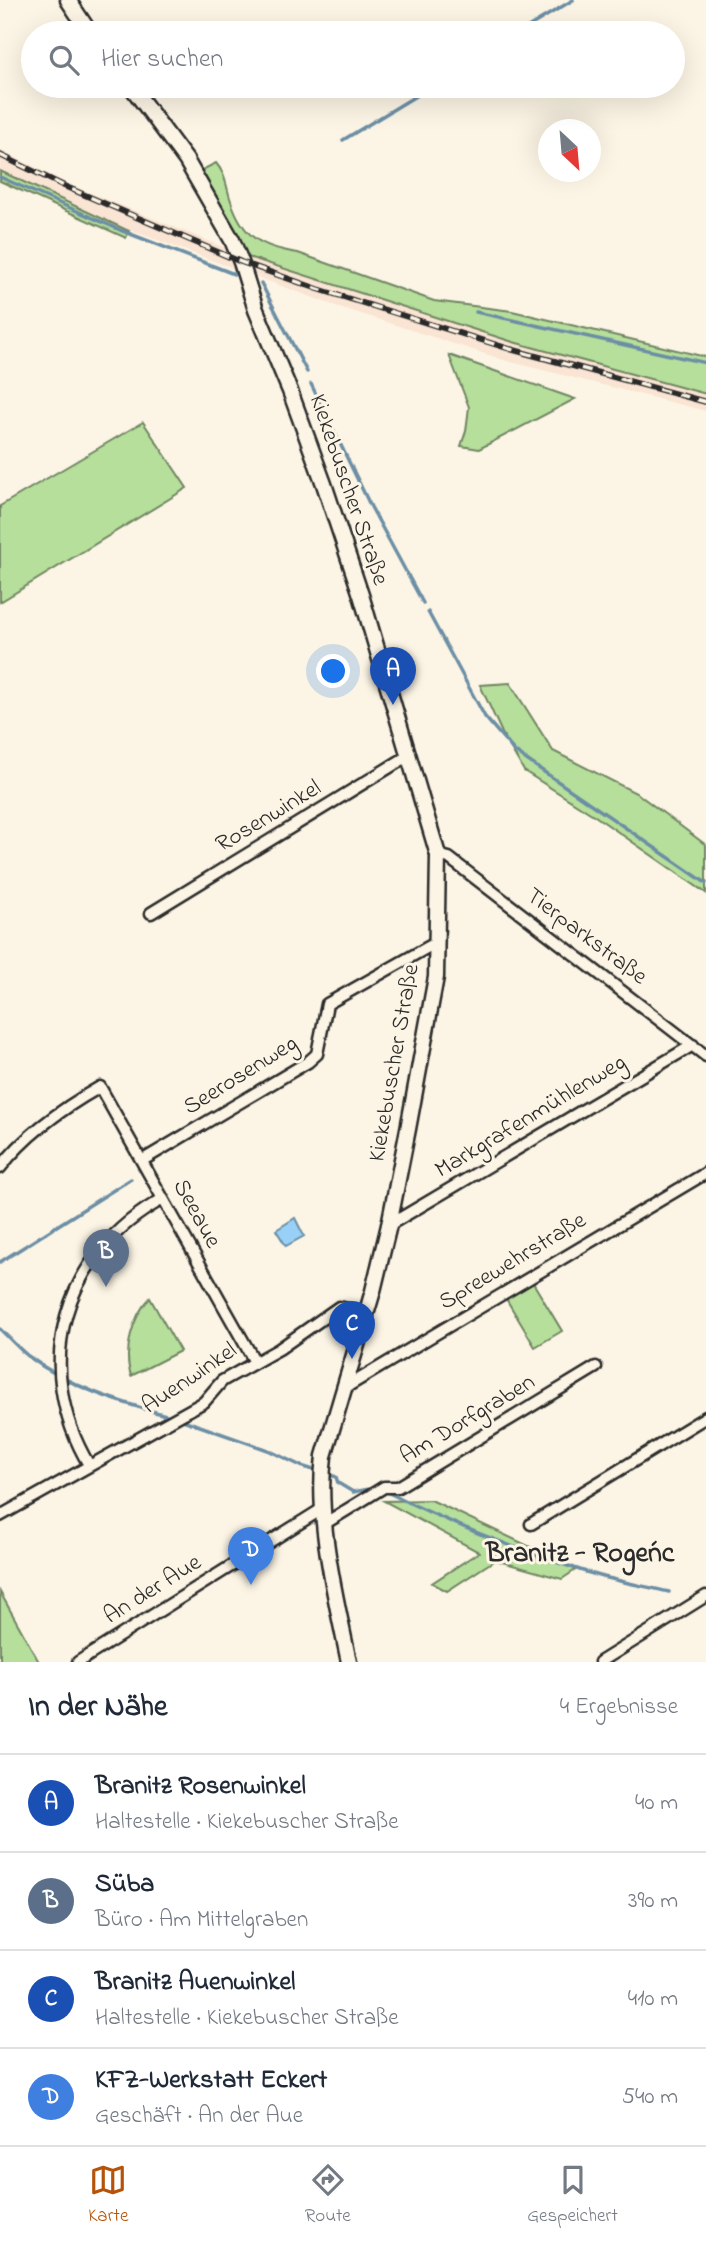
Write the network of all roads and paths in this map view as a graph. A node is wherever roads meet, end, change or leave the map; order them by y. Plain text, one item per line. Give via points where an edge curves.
1 (68, 0) edge
2 (82, 21) edge
3 (140, 98) edge
4 (408, 756) junction
5 (438, 855) junction
6 (151, 913) dead end
7 (437, 942) junction
8 (693, 1045) junction
9 (706, 1056) edge
10 (2, 1160) edge
11 (142, 1160) junction
12 (706, 1173) edge
13 (163, 1199) junction
14 (389, 1225) junction
15 (367, 1313) junction
16 (255, 1362) junction
17 (596, 1367) dead end
18 (343, 1389) junction
19 (706, 1417) edge
20 (89, 1465) junction
21 (0, 1516) edge
22 (323, 1516) junction
23 (531, 1524) dead end
24 (706, 1595) edge
25 (78, 1662) edge
26 (349, 1662) edge
27 (600, 1662) edge

1 - 2 street
3 - 4 street, Kiekebuscher Straße via 195,174 241,262 324,484
4 - 5 street, Kiekebuscher Straße
4 - 6 street, Rosenwinkel
5 - 7 street, Kiekebuscher Straße
5 - 8 street, Tierparkstraße via 449,858
7 - 11 street, Seerosenweg via 327,1003 317,1054 308,1062
7 - 14 street, Kiekebuscher Straße via 436,977
8 - 9 street, Tierparkstraße
8 - 14 street, Markgrafenmühlenweg
10 - 11 street, Seeaue via 49,1119 100,1087
11 - 13 street, Seeaue
12 - 18 street, Spreewehrstraße
13 - 16 street, Seeaue
13 - 20 street via 125,1224 101,1249 66,1313 60,1336 61,1375 68,1418
14 - 15 street, Kiekebuscher Straße
15 - 16 street, Auenwinkel via 338,1307
15 - 18 street, Kiekebuscher Straße
16 - 20 street, Auenwinkel via 222,1381 204,1402
17 - 22 street, Am Dorfgraben via 398,1487 384,1487
18 - 22 street, Kiekebuscher Straße via 324,1457
19 - 23 street
20 - 21 street, Auenwinkel
22 - 25 street, An der Aue
22 - 26 street, Kiekebuscher Straße
24 - 27 street

